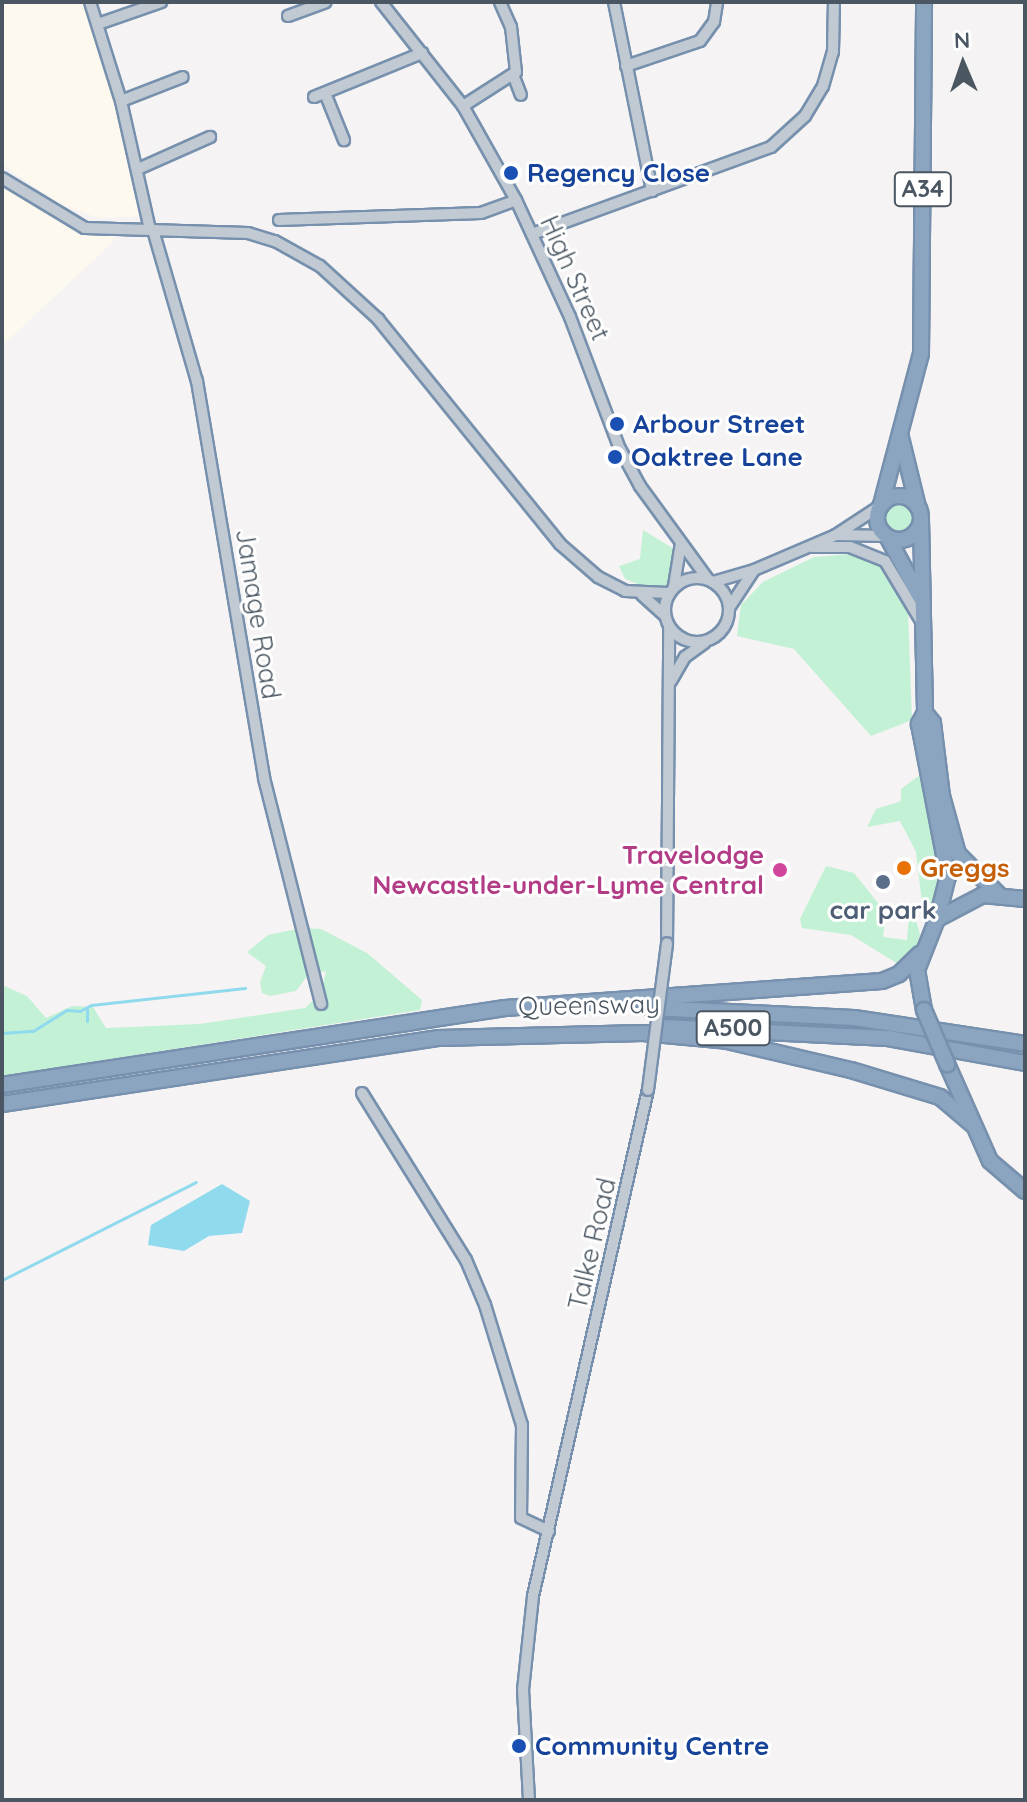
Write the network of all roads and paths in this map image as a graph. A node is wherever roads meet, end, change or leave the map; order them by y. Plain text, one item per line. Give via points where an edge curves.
1 (90, 2) edge
2 (161, 2) edge
3 (326, 2) edge
4 (381, 2) edge
5 (500, 2) edge
6 (614, 2) edge
7 (717, 2) edge
8 (834, 2) edge
9 (924, 2) edge
10 (288, 16) dead end
11 (98, 24) junction
12 (422, 53) junction
13 (626, 66) junction
14 (183, 77) dead end
15 (514, 77) junction
16 (521, 95) dead end
17 (121, 101) junction
18 (463, 106) junction
19 (210, 137) dead end
20 (344, 140) dead end
21 (138, 169) junction
22 (2, 178) edge
23 (652, 191) junction
24 (516, 200) junction
25 (279, 220) dead end
26 (152, 230) junction
27 (532, 234) junction
28 (901, 438) junction
29 (881, 506) junction
30 (920, 515) junction
31 (836, 535) junction
32 (887, 537) junction
33 (681, 543) junction
34 (808, 547) junction
35 (754, 570) junction
36 (710, 580) junction
37 (671, 590) junction
38 (642, 595) junction
39 (919, 595) junction
40 (729, 608) junction
41 (665, 616) junction
42 (921, 621) junction
43 (669, 628) junction
44 (705, 641) junction
45 (667, 693) junction
46 (925, 713) junction
47 (1003, 895) junction
48 (1025, 897) edge
49 (937, 919) junction
50 (920, 954) junction
51 (321, 1004) dead end
52 (454, 1017) junction
53 (439, 1038) junction
54 (1025, 1044) edge
55 (1025, 1063) edge
56 (2, 1085) edge
57 (362, 1093) dead end
58 (2, 1104) edge
59 (972, 1124) junction
60 (1025, 1191) edge
61 (549, 1531) junction
62 (529, 1800) edge

1 - 11 street, Jamage Road
2 - 11 street
3 - 10 street
4 - 12 street, High Street
5 - 15 street via 513,39
6 - 13 street
7 - 13 street via 714,22 700,41
8 - 23 street via 831,65 818,96 795,127 754,155
9 - 28 highway, A34 via 921,354
11 - 17 street, Jamage Road
12 - 18 street, High Street
12 - 20 street via 319,95
13 - 23 street
14 - 17 street
15 - 16 street
15 - 18 street
17 - 21 street, Jamage Road
18 - 24 street, High Street
19 - 21 street
21 - 26 street, Jamage Road
22 - 26 street via 85,228
23 - 27 street
24 - 25 street via 481,213
24 - 27 street, High Street
26 - 38 street via 248,233 320,266 378,319 560,544 598,577
26 - 51 street, Jamage Road via 197,381 262,764
27 - 33 street, High Street via 620,449
28 - 29 highway, A34
28 - 30 highway, A34
29 - 30 highway via 901,497
29 - 31 street
29 - 32 highway via 877,520
30 - 32 highway via 908,539
30 - 39 highway, A34
31 - 32 street
31 - 34 street
32 - 39 highway, A34
33 - 36 street, High Street
33 - 37 street via 680,572
34 - 35 street
34 - 42 street via 871,552 894,570
35 - 36 street
35 - 40 street
36 - 37 street via 692,578
36 - 40 street
37 - 38 street
37 - 41 street
38 - 41 street
39 - 42 highway, A34
40 - 44 street via 723,629
41 - 43 street
42 - 46 highway, A34
43 - 44 street via 688,641
43 - 45 street, Talke Road
44 - 45 street, Talke Road via 674,670
45 - 61 street, Talke Road, bridge via 667,943 648,1090
46 - 47 highway, A34 via 933,723 942,796 958,854
46 - 49 highway, A34 via 919,724 925,767 948,876
47 - 48 highway
47 - 49 highway via 972,898
49 - 50 highway
50 - 52 highway via 899,974 882,981 505,1008
50 - 59 highway, bridge via 916,982 924,1010
52 - 54 highway, Queensway / A500 via 705,1008 907,1023
52 - 56 highway, A500
53 - 55 highway, Queensway / A500 via 613,1026 769,1030 888,1038
53 - 58 highway, A500
53 - 59 highway via 643,1033 727,1041 917,1089 955,1106
57 - 61 street via 466,1260 522,1425 521,1518
59 - 60 highway via 990,1161
61 - 62 street, Talke Road via 525,1654

